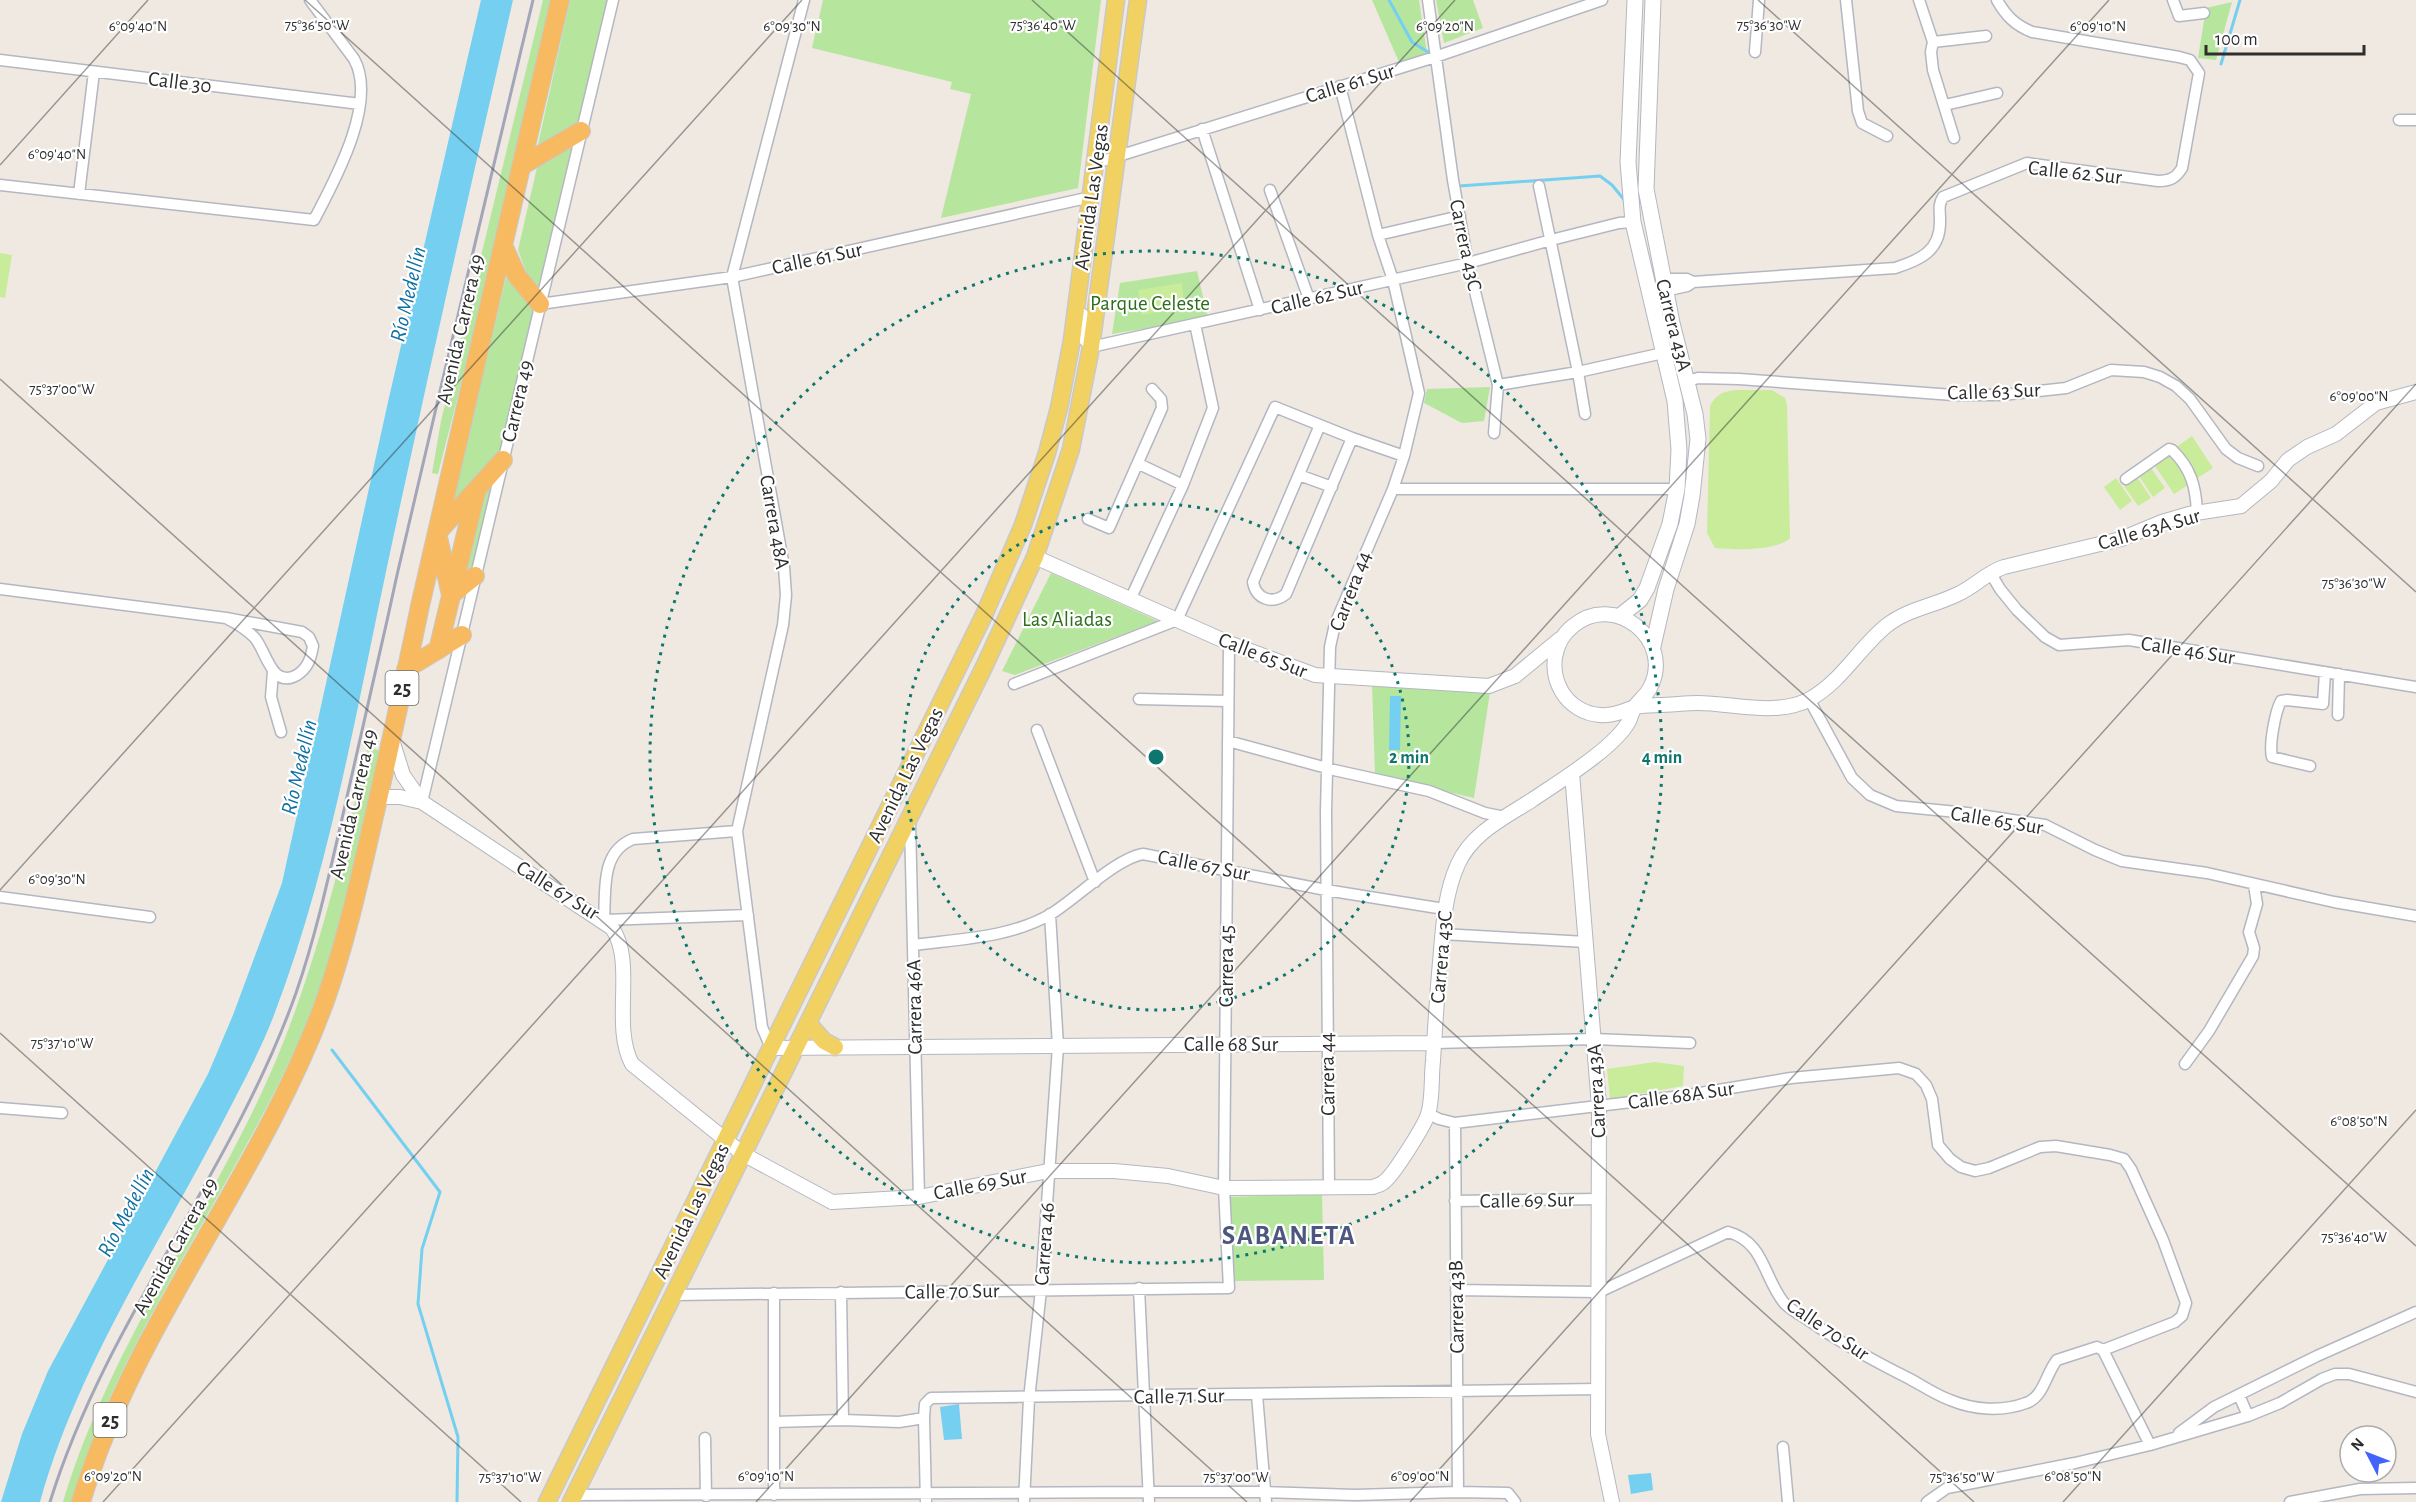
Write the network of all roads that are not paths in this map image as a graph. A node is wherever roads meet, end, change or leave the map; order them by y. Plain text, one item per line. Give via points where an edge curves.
1 (310, 0) edge
2 (560, 0) edge
3 (613, 0) edge
4 (804, 0) edge
5 (1116, 0) edge
6 (1137, 0) edge
7 (1428, 0) edge
8 (1602, 0) edge
9 (1635, 0) edge
10 (1653, 0) edge
11 (1758, 0) edge
12 (1846, 0) edge
13 (1919, 0) edge
14 (1997, 0) edge
15 (2173, 0) edge
16 (2204, 13) dead end
17 (1986, 36) dead end
18 (1933, 42) junction
19 (1755, 52) dead end
20 (1435, 57) junction
21 (0, 60) edge
22 (94, 72) junction
23 (1340, 86) junction
24 (1997, 93) dead end
25 (360, 104) junction
26 (1945, 105) junction
27 (2399, 120) dead end
28 (2416, 120) edge
29 (1202, 129) junction
30 (581, 130) junction
31 (1887, 136) dead end
32 (1954, 138) dead end
33 (1117, 156) junction
34 (1096, 163) junction
35 (521, 166) junction
36 (0, 185) edge
37 (1539, 186) dead end
38 (1270, 190) dead end
39 (79, 194) junction
40 (1091, 197) junction
41 (1460, 216) junction
42 (1632, 219) junction
43 (1378, 235) junction
44 (1551, 240) junction
45 (503, 245) junction
46 (1083, 258) junction
47 (1468, 263) junction
48 (732, 277) junction
49 (1393, 280) junction
50 (1664, 285) junction
51 (1309, 299) junction
52 (540, 304) junction
53 (1260, 310) junction
54 (1194, 324) junction
55 (1091, 347) junction
56 (1663, 353) junction
57 (1578, 372) junction
58 (1688, 381) junction
59 (1498, 385) junction
60 (1152, 389) dead end
61 (2416, 392) edge
62 (1585, 414) dead end
63 (1320, 425) junction
64 (1494, 433) dead end
65 (1352, 438) junction
66 (1404, 456) junction
67 (503, 460) junction
68 (1139, 464) junction
69 (2258, 466) dead end
70 (1299, 475) junction
71 (2126, 478) dead end
72 (1183, 485) junction
73 (1332, 487) junction
74 (1393, 489) junction
75 (1677, 489) junction
76 (476, 490) junction
77 (2198, 513) junction
78 (1089, 519) dead end
79 (436, 533) junction
80 (1035, 557) junction
81 (1990, 572) junction
82 (476, 576) junction
83 (0, 589) edge
84 (451, 595) junction
85 (1130, 600) junction
86 (1620, 616) junction
87 (226, 618) junction
88 (1178, 620) junction
89 (462, 635) junction
90 (1563, 636) junction
91 (1229, 643) junction
92 (1653, 646) junction
93 (438, 650) junction
94 (406, 669) junction
95 (273, 672) junction
96 (2325, 672) junction
97 (2338, 674) junction
98 (1329, 676) junction
99 (1014, 684) dead end
100 (2416, 687) edge
101 (1139, 699) dead end
102 (1809, 699) junction
103 (1228, 701) junction
104 (1635, 706) junction
105 (2338, 715) dead end
106 (1037, 730) dead end
107 (281, 732) dead end
108 (391, 738) junction
109 (1228, 741) junction
110 (2310, 766) dead end
111 (1328, 768) junction
112 (1572, 773) junction
113 (378, 797) junction
114 (422, 802) junction
115 (910, 816) junction
116 (1505, 817) junction
117 (737, 831) junction
118 (1227, 869) junction
119 (1095, 882) junction
120 (2254, 885) junction
121 (1326, 890) junction
122 (0, 897) edge
123 (1444, 909) junction
124 (1050, 914) junction
125 (748, 915) junction
126 (2416, 916) edge
127 (150, 917) dead end
128 (604, 920) junction
129 (1442, 934) junction
130 (1586, 942) junction
131 (913, 945) junction
132 (808, 1023) junction
133 (1593, 1039) junction
134 (1327, 1043) junction
135 (1434, 1043) junction
136 (1690, 1043) dead end
137 (1226, 1044) junction
138 (1058, 1046) junction
139 (835, 1047) junction
140 (915, 1047) junction
141 (771, 1048) junction
142 (796, 1048) junction
143 (2185, 1064) dead end
144 (1599, 1106) junction
145 (0, 1108) edge
146 (62, 1113) dead end
147 (1429, 1114) junction
148 (1455, 1123) junction
149 (726, 1141) junction
150 (743, 1154) junction
151 (1048, 1177) junction
152 (1381, 1184) joint
153 (1224, 1188) junction
154 (1329, 1188) junction
155 (919, 1197) junction
156 (1600, 1199) junction
157 (1455, 1201) junction
158 (1139, 1288) junction
159 (1230, 1288) joint
160 (1041, 1290) junction
161 (1456, 1290) junction
162 (840, 1292) junction
163 (1599, 1292) junction
164 (774, 1293) junction
165 (674, 1295) junction
166 (2416, 1312) edge
167 (2103, 1350) junction
168 (1599, 1389) junction
169 (1457, 1391) junction
170 (2416, 1392) edge
171 (1257, 1395) junction
172 (2239, 1395) junction
173 (1144, 1396) junction
174 (1029, 1398) junction
175 (2248, 1416) junction
176 (924, 1418) junction
177 (843, 1420) junction
178 (774, 1422) junction
179 (2176, 1436) junction
180 (705, 1438) dead end
181 (2150, 1444) junction
182 (1784, 1447) dead end
183 (2416, 1488) edge
184 (1458, 1492) junction
185 (706, 1496) junction
186 (774, 1496) junction
187 (1149, 1497) edge
188 (1266, 1497) edge
189 (1435, 1497) edge
190 (848, 1498) edge
191 (926, 1498) edge
192 (1024, 1498) edge
193 (572, 1499) edge
194 (619, 1499) edge
195 (793, 1499) edge
196 (1355, 1499) edge
197 (81, 1502) edge
198 (547, 1502) edge
199 (1515, 1502) edge
200 (1612, 1502) edge
201 (1788, 1502) edge
202 (1927, 1502) edge
203 (2290, 1502) edge

1 - 25 street via 359,68
2 - 35 highway, Avenida Carrera 49 / 25
3 - 30 street, Carrera 49
4 - 48 street, Carrera 48A
5 - 34 main road, Avenida Las Vegas
6 - 33 main road, Avenida Las Vegas
7 - 20 street
8 - 20 street, Calle 61 Sur
9 - 42 main road, Carrera 43A via 1628,162
10 - 50 main road, Carrera 43A via 1645,172
11 - 19 street
12 - 31 street via 1858,111 1862,123
13 - 18 street
14 - 50 street, Calle 62 Sur via 2018,27 2047,36 2190,60 2199,73 2178,175 2158,182 2027,163 1944,196 1939,203 1939,233 1931,249 1910,263 1894,268
15 - 16 street via 2179,16
17 - 18 street
18 - 26 street via 1933,70
20 - 23 street, Calle 61 Sur
20 - 41 street, Carrera 43C
21 - 22 street, Calle 30
22 - 25 street, Calle 30
22 - 39 street
23 - 29 street, Calle 61 Sur
23 - 43 street, Carrera 44
24 - 26 street
25 - 39 street via 345,155 314,220
26 - 32 street
27 - 28 street
29 - 33 street, Calle 61 Sur
29 - 53 street
30 - 35 highway
30 - 52 street, Carrera 49
33 - 34 street, Calle 61 Sur
33 - 55 main road, Avenida Las Vegas
34 - 40 main road, Avenida Las Vegas
35 - 45 highway, Avenida Carrera 49 / 25
36 - 39 street
37 - 44 street
38 - 51 street
40 - 46 main road, Avenida Las Vegas
40 - 48 street, Calle 61 Sur
41 - 43 street
41 - 47 street, Carrera 43C
42 - 44 street, Calle 62 Sur
42 - 56 main road, Carrera 43A
43 - 49 street, Carrera 44
44 - 47 street, Calle 62 Sur
44 - 57 street
45 - 52 highway via 517,276
45 - 79 highway, Avenida Carrera 49 / 25
46 - 55 street via 1087,280 1082,333 1086,345
46 - 141 main road, Avenida Las Vegas via 1059,408 1023,525 984,615
47 - 49 street, Calle 62 Sur
47 - 59 street, Carrera 43C
48 - 52 street, Calle 61 Sur
48 - 117 street, Carrera 48A via 786,595 783,625
49 - 51 street, Calle 62 Sur
49 - 66 street, Carrera 44 via 1419,393
50 - 58 main road, Carrera 43A
51 - 53 street, Calle 62 Sur
52 - 67 street, Carrera 49
53 - 54 street, Calle 62 Sur
54 - 55 street, Calle 62 Sur
54 - 72 street via 1213,408
55 - 80 main road, Avenida Las Vegas via 1071,449
56 - 57 street
56 - 75 main road, Carrera 43A via 1677,421
57 - 59 street
57 - 62 street
58 - 69 street, Calle 63 Sur via 1739,379 2002,395 2066,388 2111,370 2144,372 2176,386 2226,449
58 - 92 main road, Carrera 43A via 1698,439 1692,496
59 - 64 street, Carrera 43C
60 - 68 street via 1161,399 1162,408
61 - 77 street, Calle 63A Sur via 2376,403 2337,434 2307,447 2288,460 2246,503
63 - 65 street
63 - 70 street
63 - 88 street via 1275,407
65 - 66 street
65 - 73 street
66 - 74 street, Carrera 44
67 - 76 highway
67 - 82 street, Carrera 49
68 - 72 street
68 - 78 street via 1109,528
70 - 73 street
70 - 73 street via 1253,582 1257,593 1267,600 1286,594
71 - 77 street via 2172,450 2192,478
72 - 85 street
74 - 75 street
74 - 98 street, Carrera 44 via 1335,624
75 - 86 main road, Carrera 43A via 1670,524 1647,588 1640,600
76 - 79 highway
76 - 84 highway
77 - 81 street, Calle 63A Sur via 2121,539
79 - 84 highway
79 - 94 highway, Avenida Carrera 49 / 25
80 - 85 street, Calle 65 Sur
80 - 115 main road, Avenida Las Vegas
81 - 96 street, Calle 46 Sur via 2017,610 2045,638 2059,645 2129,640
81 - 102 street via 1962,592 1888,624 1843,674
82 - 84 highway
82 - 89 street, Carrera 49
83 - 87 street
84 - 93 highway
85 - 88 street, Calle 65 Sur
86 - 90 street via 1594,615 1576,623
86 - 92 street via 1640,627
87 - 95 street via 258,642
87 - 95 street via 287,627 309,637 313,646 307,666 287,678
88 - 91 street, Calle 65 Sur
88 - 99 street
89 - 93 highway
89 - 114 street, Carrera 49
90 - 98 street, Calle 65 Sur via 1515,676 1489,686
90 - 104 street via 1556,654 1555,673 1558,686 1574,706 1598,715 1611,715
91 - 98 street, Calle 65 Sur via 1315,675
91 - 103 street, Carrera 45
92 - 104 street via 1654,679
93 - 94 highway
94 - 108 highway, Avenida Carrera 49 / 25
95 - 107 street via 271,697
96 - 97 street, Calle 46 Sur
96 - 110 street via 2323,703 2287,700 2277,708 2272,757
97 - 100 street, Calle 46 Sur
97 - 105 street
98 - 111 street, Carrera 44
101 - 103 street
102 - 104 street via 1783,706
102 - 120 street, Calle 65 Sur via 1852,778 1870,795 1912,809 2046,825 2122,861 2207,873
103 - 109 street, Carrera 45
104 - 112 street via 1629,722 1617,736
106 - 119 street
108 - 113 highway, Avenida Carrera 49 / 25
108 - 114 street, Calle 67 Sur via 403,775
109 - 111 street
109 - 118 street, Carrera 45
111 - 116 street via 1429,791
111 - 121 street, Carrera 44
112 - 116 street, Carrera 43C
112 - 130 street, Carrera 43A
113 - 114 street, Calle 67 Sur
113 - 197 highway, Avenida Carrera 49 / 25 via 345,936 305,1051 134,1368 98,1449
114 - 128 street, Calle 67 Sur
115 - 131 street, Carrera 46A
115 - 132 main road, Avenida Las Vegas
116 - 123 street, Carrera 43C via 1486,829 1463,854
117 - 125 street, Carrera 48A
117 - 128 street via 633,838 617,848 608,866
118 - 119 street, Calle 67 Sur via 1143,854 1126,860
118 - 121 street, Calle 67 Sur
118 - 137 street, Carrera 45
119 - 124 street, Calle 67 Sur
120 - 126 street, Calle 65 Sur
120 - 143 street via 2257,904 2249,932 2253,956
121 - 123 street, Calle 67 Sur
121 - 134 street, Carrera 44
122 - 127 street
123 - 129 street, Carrera 43C
124 - 131 street, Calle 67 Sur via 1006,932
124 - 138 street, Carrera 46
125 - 128 street, Calle 67 Sur
125 - 141 street, Carrera 48A via 762,1027
128 - 149 street, Calle 69 Sur via 617,935 620,946 628,1055 642,1074
129 - 130 street
129 - 135 street, Carrera 43C
130 - 133 street, Carrera 43A
131 - 140 street, Carrera 46A
132 - 139 main road
132 - 142 main road, Avenida Las Vegas
133 - 135 street, Calle 68 Sur
133 - 136 street, Calle 68 Sur
133 - 144 street, Carrera 43A
134 - 135 street, Calle 68 Sur
134 - 137 street, Calle 68 Sur
134 - 154 street, Carrera 44
135 - 147 street, Carrera 43C
137 - 138 street, Calle 68 Sur
137 - 153 street, Carrera 45
138 - 140 street, Calle 68 Sur
138 - 151 street, Carrera 46
139 - 140 street, Calle 68 Sur
139 - 142 street, Calle 68 Sur
140 - 155 street, Carrera 46A
141 - 142 street, Calle 68 Sur
141 - 149 main road, Avenida Las Vegas
142 - 150 main road, Avenida Las Vegas
144 - 148 street, Calle 68A Sur
144 - 156 street, Carrera 43A
144 - 167 street, Calle 68A Sur via 1791,1078 1899,1068 1916,1074 1926,1085 1932,1099 1938,1145 1962,1167 1975,1171 1989,1168 2040,1147 2056,1146 2124,1159 2163,1240 2186,1303 2175,1322
145 - 146 street
147 - 148 street, Calle 68A Sur
147 - 152 street, Carrera 43C
148 - 157 street, Carrera 43B
149 - 150 street, Calle 69 Sur
149 - 198 main road, Avenida Las Vegas
150 - 155 street, Calle 69 Sur via 832,1202
150 - 165 main road, Avenida Las Vegas
151 - 153 street, Calle 69 Sur via 1114,1171 1168,1176
151 - 155 street, Calle 69 Sur via 1033,1174
151 - 160 street, Carrera 46
152 - 154 street, Calle 69 Sur
153 - 154 street, Calle 69 Sur
153 - 159 street, Carrera 45
156 - 157 street, Calle 69 Sur
156 - 163 street, Carrera 43A
157 - 161 street, Carrera 43B
158 - 159 street, Calle 70 Sur
158 - 160 street, Calle 70 Sur
158 - 173 street
160 - 162 street, Calle 70 Sur
160 - 174 street, Carrera 46
161 - 163 street, Calle 70 Sur
161 - 169 street, Carrera 43B
162 - 164 street, Calle 70 Sur
162 - 177 street
163 - 167 street, Calle 70 Sur via 1728,1232 1749,1241 1786,1305 1826,1333 1951,1401 1994,1410 2028,1403 2057,1360 2097,1347
163 - 168 street, Carrera 43A
164 - 165 street, Calle 70 Sur
164 - 178 street
165 - 193 main road, Avenida Las Vegas
166 - 172 street
167 - 181 street
168 - 169 street, Calle 71 Sur
168 - 200 street, Carrera 43A via 1598,1434
169 - 171 street, Calle 71 Sur
169 - 184 street, Carrera 43B
170 - 175 street via 2349,1374 2335,1374
171 - 173 street, Calle 71 Sur
171 - 188 street
172 - 175 street
172 - 179 street via 2196,1419
173 - 174 street, Calle 71 Sur
173 - 187 street
174 - 176 street, Calle 71 Sur via 931,1398 925,1404
174 - 192 street, Carrera 46
175 - 179 street
176 - 177 street via 899,1422
176 - 191 street
177 - 178 street
178 - 186 street
179 - 181 street
180 - 185 street
181 - 202 street via 1947,1488
182 - 201 street
183 - 203 street via 2360,1489
184 - 189 street
184 - 199 street via 1508,1493
185 - 186 street
185 - 194 street
186 - 195 street
187 - 188 street
187 - 192 street
188 - 196 street
189 - 196 street
190 - 191 street
190 - 195 street
191 - 192 street
193 - 194 street

